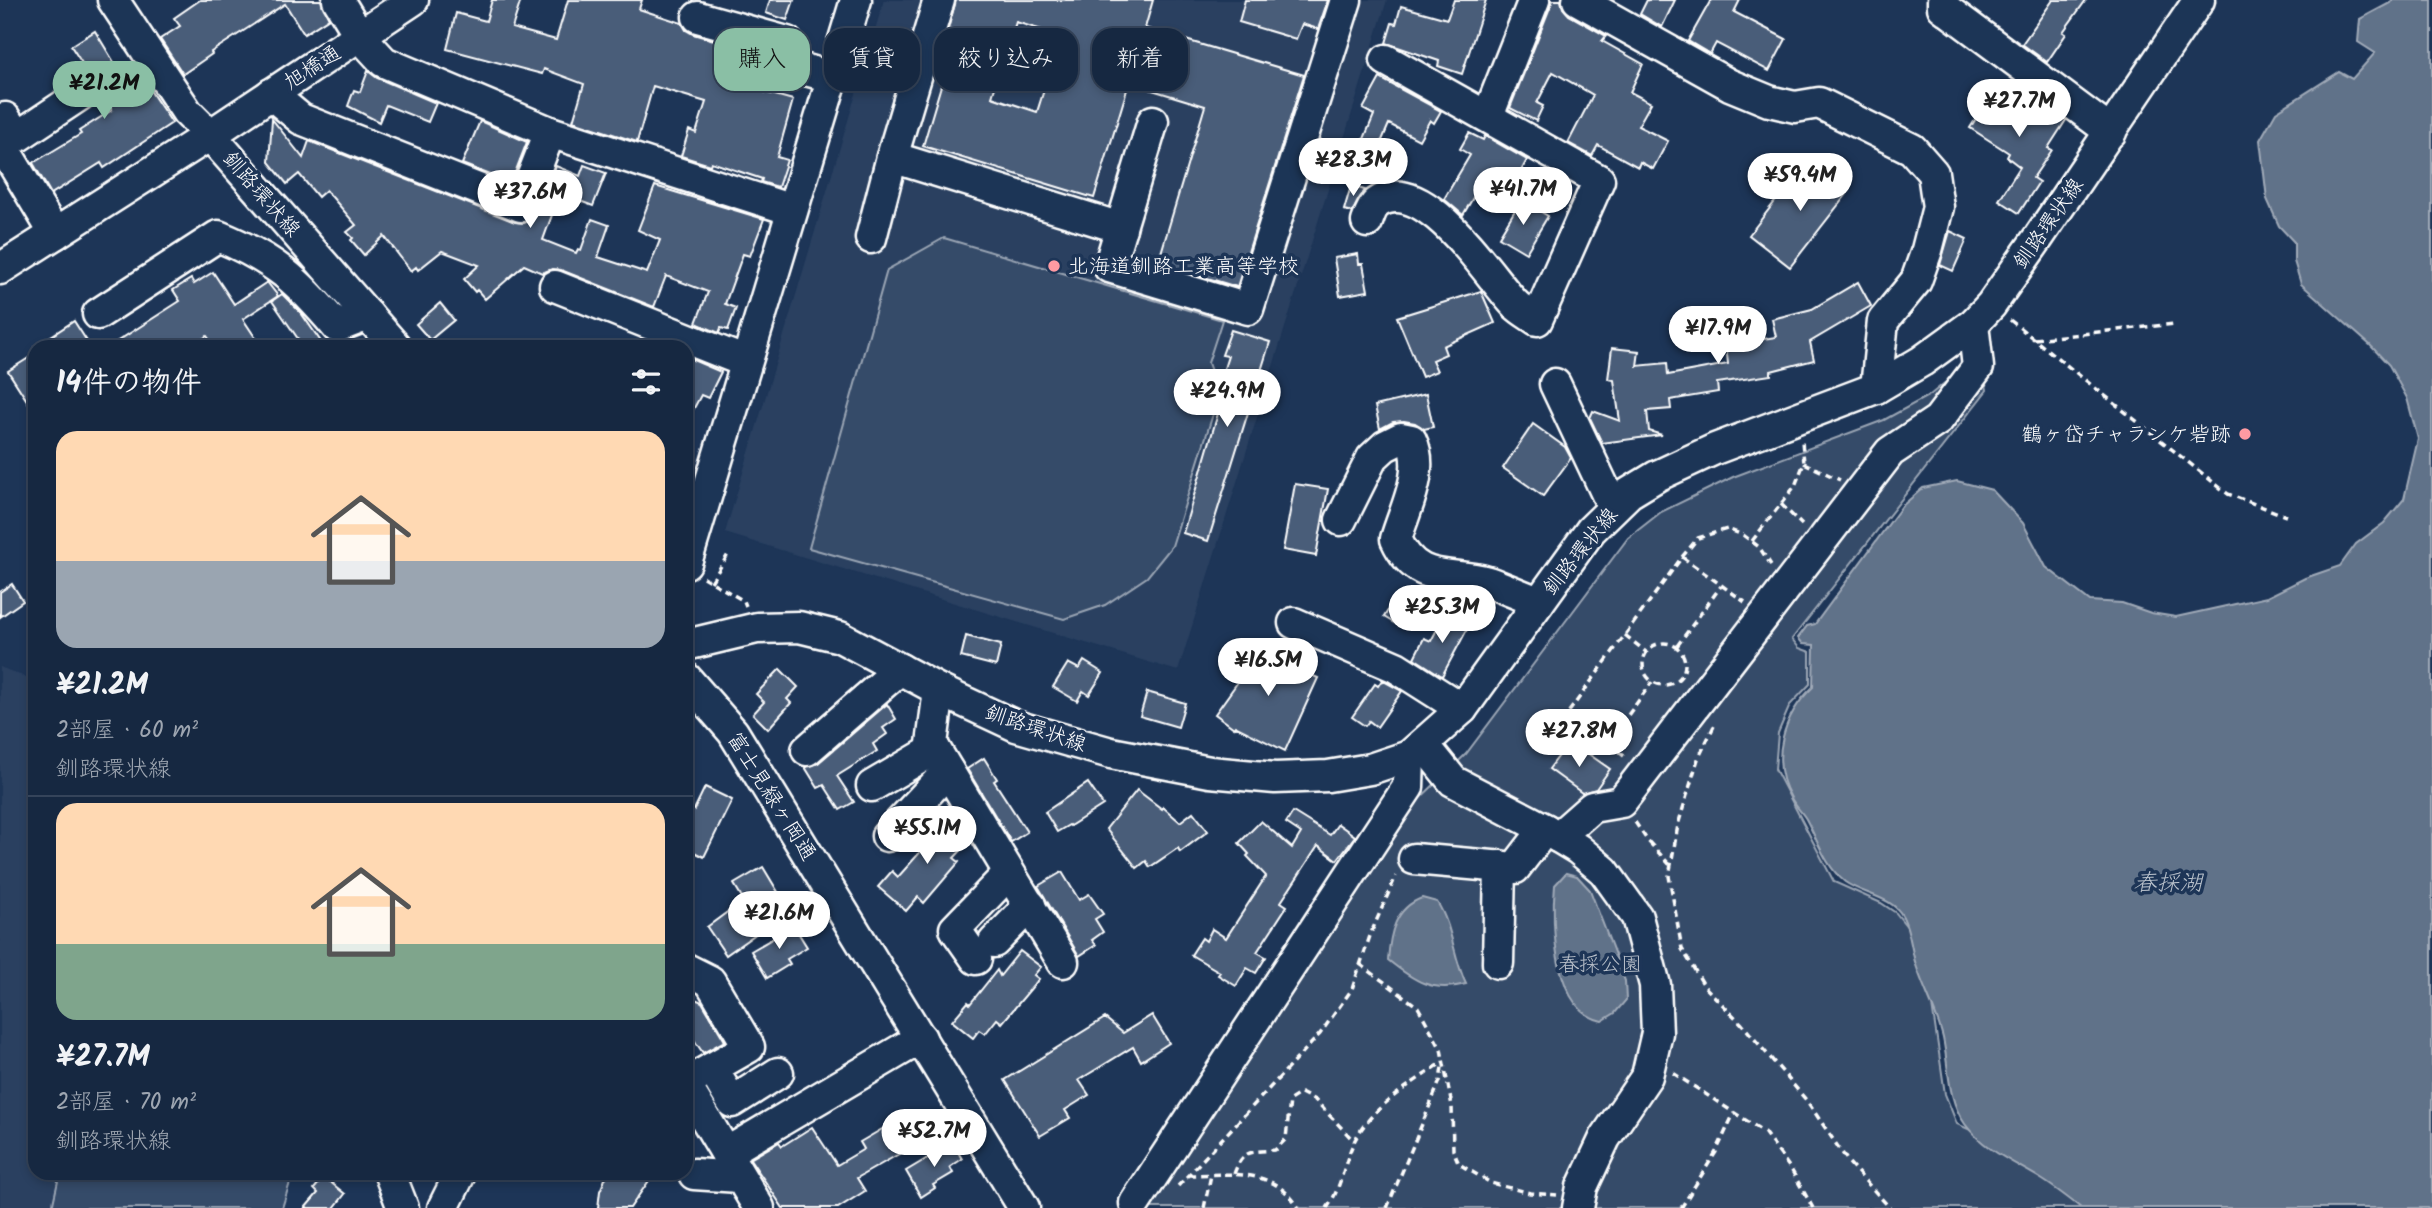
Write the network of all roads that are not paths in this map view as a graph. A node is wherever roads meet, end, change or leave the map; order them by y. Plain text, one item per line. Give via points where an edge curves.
1 (113, 0) edge
2 (338, 0) edge
3 (413, 0) edge
4 (856, 0) edge
5 (939, 0) edge
6 (1346, 0) edge
7 (1534, 0) edge
8 (1578, 0) edge
9 (1943, 0) edge
10 (2199, 0) edge
11 (698, 17) dead end
12 (847, 28) edge
13 (360, 36) junction
14 (1386, 60) dead end
15 (824, 75) edge
16 (828, 91) edge
17 (271, 94) junction
18 (80, 95) dead end
19 (1488, 116) junction
20 (1153, 121) dead end
21 (0, 122) edge
22 (550, 132) junction
23 (2111, 132) junction
24 (210, 135) junction
25 (0, 142) edge
26 (891, 157) junction
27 (792, 210) junction
28 (1367, 222) dead end
29 (1121, 228) junction
30 (55, 234) junction
31 (871, 238) dead end
32 (0, 269) edge
33 (555, 285) dead end
34 (98, 314) dead end
35 (368, 316) junction
36 (1973, 324) junction
37 (390, 340) edge
38 (691, 340) edge
39 (693, 341) edge
40 (746, 362) junction
41 (1555, 384) dead end
42 (1876, 388) junction
43 (1613, 507) junction
44 (1340, 520) dead end
45 (693, 539) edge
46 (1539, 602) junction
47 (1294, 623) dead end
48 (693, 643) edge
49 (900, 669) junction
50 (693, 686) edge
51 (939, 690) junction
52 (1462, 709) junction
53 (807, 750) dead end
54 (1417, 750) junction
55 (941, 760) junction
56 (872, 786) dead end
57 (1551, 833) junction
58 (887, 836) dead end
59 (1414, 859) road end
60 (1500, 866) junction
61 (1009, 873) junction
62 (1030, 905) junction
63 (1063, 962) dead end
64 (1498, 963) dead end
65 (693, 973) edge
66 (921, 1038) junction
67 (712, 1068) junction
68 (778, 1073) dead end
69 (693, 1080) edge
70 (693, 1096) edge
71 (732, 1165) junction
72 (694, 1174) dead end
73 (392, 1180) edge
74 (457, 1180) edge
75 (1135, 1203) dead end
76 (1579, 1203) edge
77 (404, 1208) edge
78 (443, 1208) edge
79 (759, 1208) edge
80 (1024, 1208) edge

1 - 24 street via 187,112
2 - 13 street
3 - 13 street, 旭橋通
4 - 12 street
5 - 26 street
6 - 29 street via 1248,309 1109,267
7 - 19 street
8 - 42 street via 1730,86 1795,107 1819,103 1912,149 1933,173 1938,207 1927,250 1916,281 1883,321
9 - 23 street via 1943,7
10 - 23 street, 釧路環状線
11 - 15 street via 787,42 780,63
13 - 17 street, 旭橋通
13 - 22 street via 384,62
14 - 19 street
16 - 27 street
17 - 22 street via 301,118 521,206
17 - 24 street, 旭橋通
18 - 21 street via 17,137 5,118
19 - 28 street via 1599,180 1537,320 1517,306 1432,209 1413,199 1388,198 1376,204
20 - 29 street
22 - 27 street
23 - 36 street, 釧路環状線 via 1991,305
24 - 30 street, 釧路環状線
24 - 35 street, 釧路環状線
25 - 30 street
26 - 29 street
26 - 31 street
27 - 40 street
30 - 32 street, 釧路環状線
33 - 38 street
34 - 35 street via 218,236 285,272 337,327
35 - 37 street, 釧路環状線
36 - 42 street, 釧路環状線
36 - 57 street via 1978,367 1938,420 1890,452 1621,802 1592,807
39 - 40 street
40 - 45 street
41 - 43 street
42 - 43 street, 釧路環状線 via 1715,449 1657,476
43 - 46 street, 釧路環状線
44 - 46 street via 1372,458 1401,438 1411,440 1418,466 1396,539 1402,554 1437,576 1486,582
46 - 52 street, 釧路環状線
47 - 52 street via 1396,667
48 - 49 street, 釧路環状線 via 757,628 799,627 840,637
49 - 51 street, 釧路環状線
49 - 53 street
50 - 66 street, 富士見緑ヶ岡通 via 733,732
51 - 54 street, 釧路環状線 via 1016,726 1111,753 1210,772 1275,778 1328,776 1370,769
51 - 55 street via 932,744
52 - 54 street, 釧路環状線
54 - 57 street via 1454,781
54 - 75 street via 1408,787
55 - 56 street
55 - 58 street
55 - 61 street
57 - 60 street via 1515,868
57 - 76 street via 1604,871 1637,917 1655,985 1657,1033 1647,1076 1605,1138
59 - 60 street
60 - 64 street
61 - 62 street
61 - 62 street via 955,929 985,950
62 - 63 street
65 - 67 street via 710,981 749,1047
66 - 71 street
66 - 80 street, 富士見緑ヶ岡通
67 - 68 street via 732,1102
67 - 69 street
70 - 71 street
71 - 72 street
71 - 79 street
73 - 77 street
74 - 78 street

